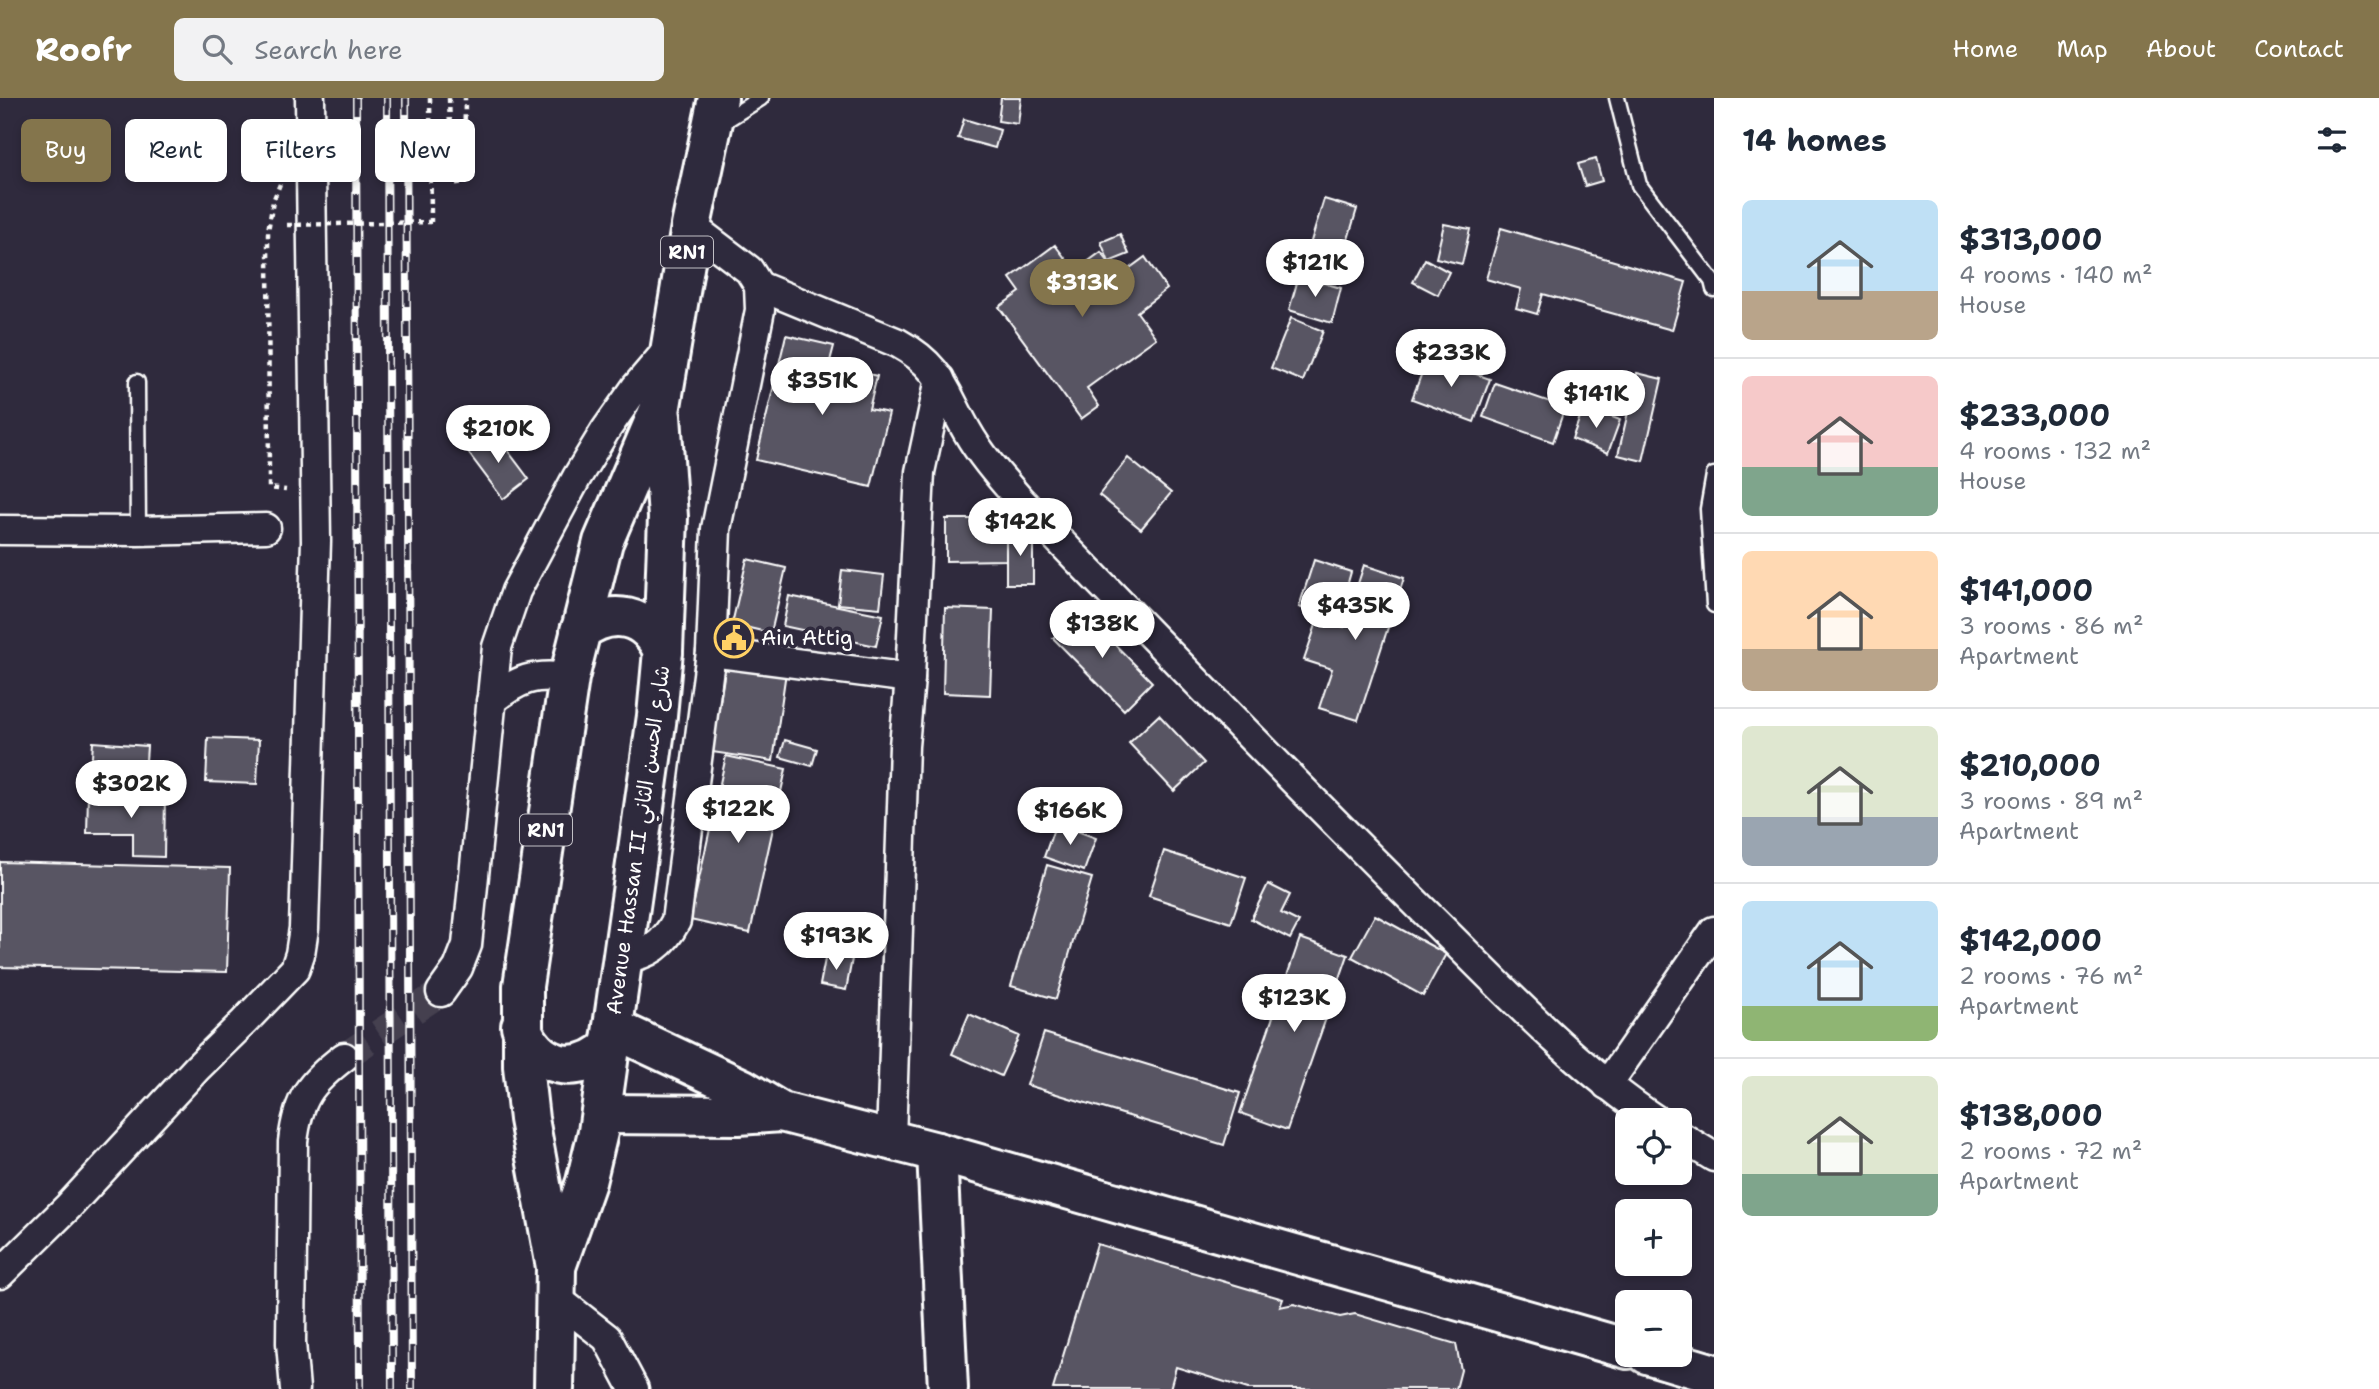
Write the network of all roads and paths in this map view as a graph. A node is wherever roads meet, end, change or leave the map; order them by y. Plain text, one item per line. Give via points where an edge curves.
1 (310, 98) edge
2 (430, 98) edge
3 (449, 98) edge
4 (465, 98) edge
5 (761, 98) edge
6 (1617, 98) edge
7 (714, 114) edge
8 (287, 225) dead end
9 (691, 226) junction
10 (269, 248) dead end
11 (759, 286) junction
12 (1714, 289) edge
13 (671, 346) junction
14 (940, 379) junction
15 (137, 382) dead end
16 (660, 407) junction
17 (1714, 475) edge
18 (294, 491) dead end
19 (266, 528) dead end
20 (0, 530) edge
21 (138, 531) junction
22 (1714, 605) edge
23 (580, 631) junction
24 (663, 651) junction
25 (711, 652) junction
26 (569, 678) junction
27 (910, 678) junction
28 (491, 701) junction
29 (1714, 930) edge
30 (624, 958) junction
31 (441, 992) tunnel mouth
32 (521, 1026) junction
33 (612, 1037) junction
34 (344, 1057) tunnel mouth
35 (1607, 1085) junction
36 (1640, 1108) edge
37 (781, 1112) junction
38 (601, 1114) junction
39 (891, 1140) junction
40 (1692, 1143) edge
41 (937, 1152) junction
42 (1714, 1157) edge
43 (0, 1274) edge
44 (556, 1282) junction
45 (1615, 1345) edge
46 (1691, 1367) edge
47 (1714, 1374) edge
48 (295, 1389) edge
49 (554, 1389) edge
50 (634, 1389) edge
51 (947, 1389) edge

1 - 43 street via 316,541 300,954 295,969 267,999
2 - 8 path, bridge via 431,222
3 - 4 path via 452,184 464,182
5 - 7 lane
6 - 12 lane via 1639,185
7 - 9 main road, Avenue Hassan II شارع الحسن الثاني / RN1
9 - 11 street via 749,270
9 - 13 main road, Avenue Hassan II شارع الحسن الثاني / RN1
10 - 18 path via 269,488
11 - 14 street via 914,351
11 - 25 street via 760,310 716,529
13 - 16 main road, Avenue Hassan II شارع الحسن الثاني / RN1
13 - 28 street via 605,431 516,591 496,647
14 - 27 street via 920,472
14 - 35 street via 985,460 1020,500 1285,775
15 - 21 lane
16 - 23 main road, Avenue Hassan II شارع الحسن الثاني / RN1 via 603,542
16 - 24 main road, Avenue Hassan II شارع الحسن الثاني / RN1 via 668,517
17 - 22 lane via 1708,509
19 - 21 street
20 - 21 street
23 - 24 main road via 604,618 631,619 651,631
23 - 26 main road, Avenue Hassan II شارع الحسن الثاني / RN1
24 - 30 main road, Avenue Hassan II شارع الحسن الثاني / RN1
25 - 27 street
25 - 30 street via 676,921 660,944 637,957
26 - 28 street via 527,678
26 - 32 main road, Avenue Hassan II شارع الحسن الثاني / RN1
27 - 39 street
28 - 31 street via 467,945
29 - 35 street
30 - 33 main road, Avenue Hassan II شارع الحسن الثاني / RN1
32 - 33 main road via 532,1048 552,1062 590,1062
32 - 44 main road, Avenue Hassan II شارع الحسن الثاني / RN1 via 529,1119
33 - 37 main road via 743,1089
33 - 38 main road, Avenue Hassan II شارع الحسن الثاني / RN1
34 - 48 street via 304,1094 295,1117 291,1343
35 - 36 street
37 - 38 main road
37 - 39 main road
38 - 44 main road, Avenue Hassan II شارع الحسن الثاني / RN1
39 - 41 main road
40 - 42 street
41 - 45 main road
41 - 51 main road
44 - 49 main road, Avenue Hassan II شارع الحسن الثاني / RN1
44 - 50 street via 607,1338
46 - 47 main road

